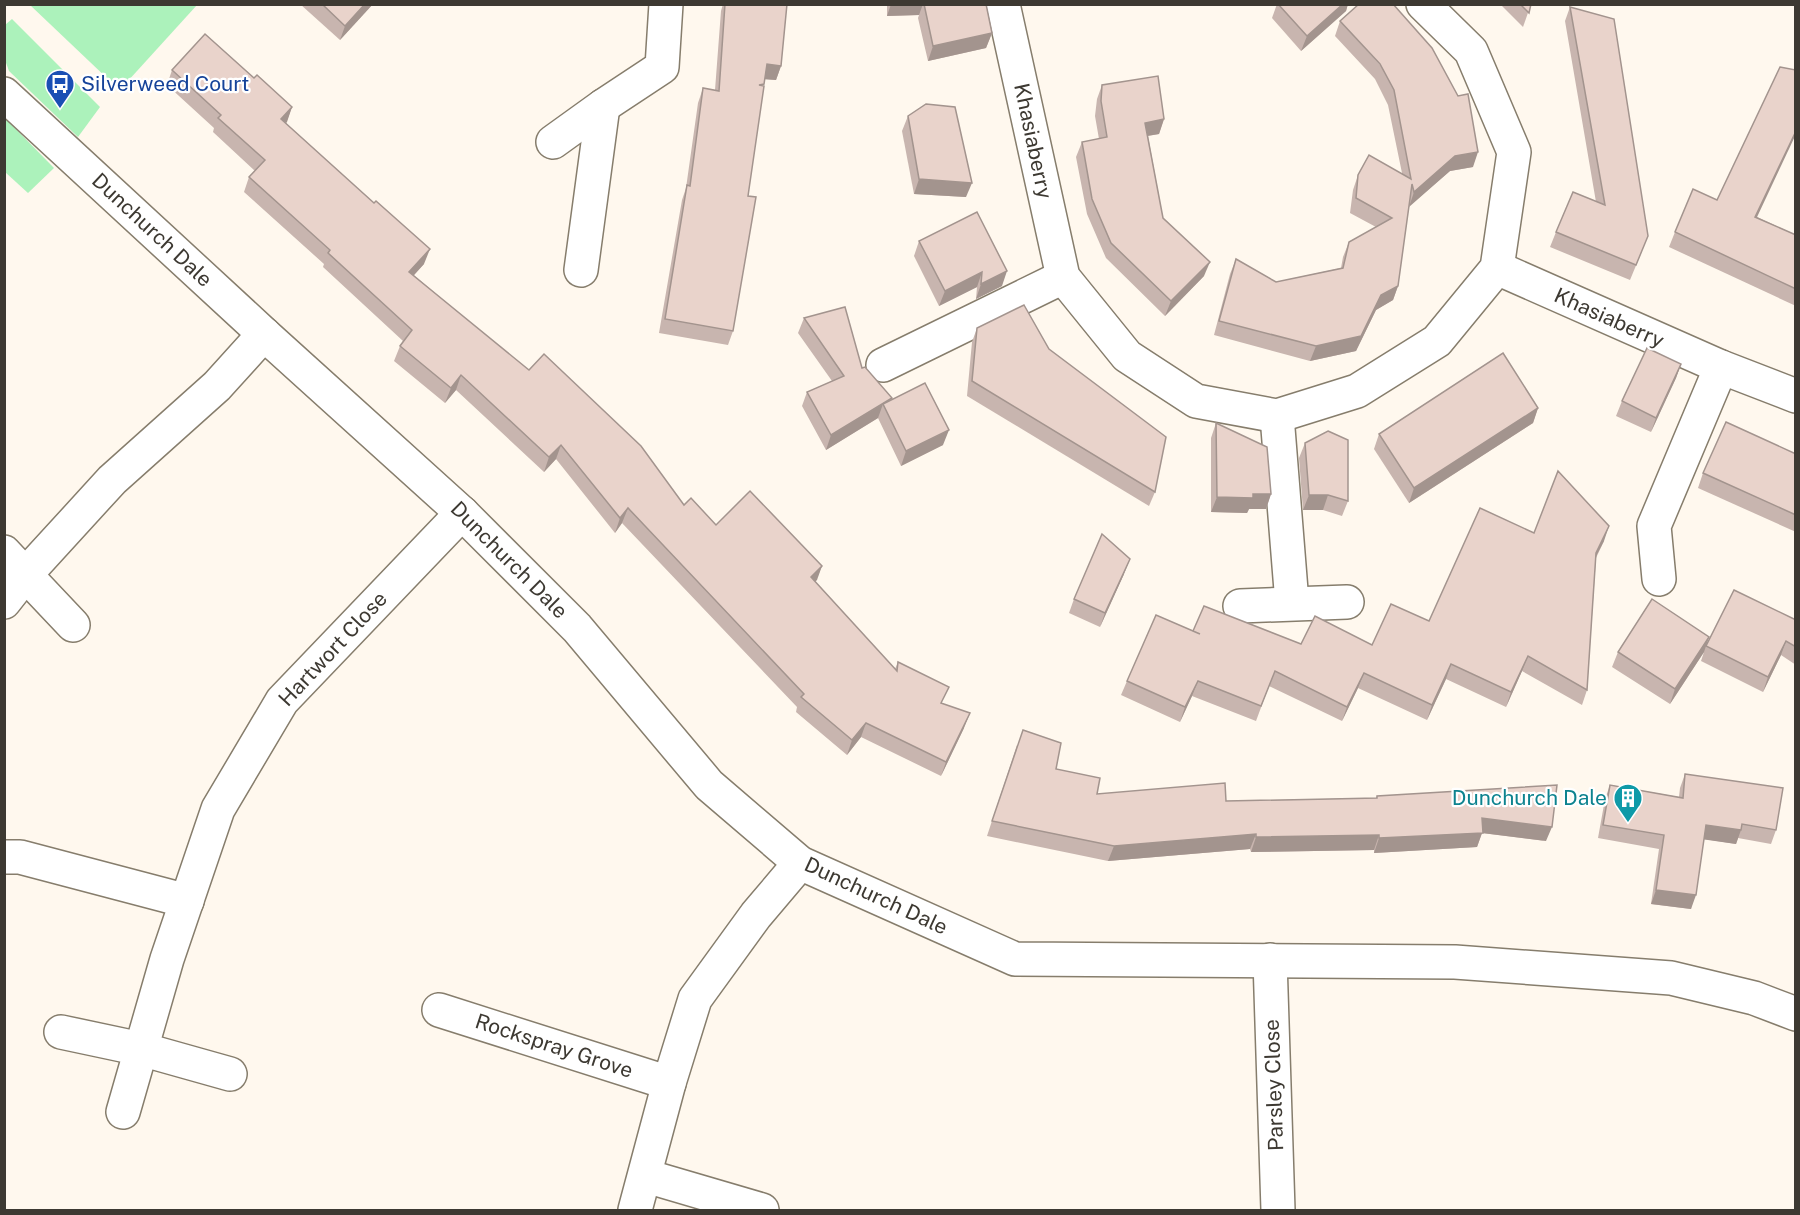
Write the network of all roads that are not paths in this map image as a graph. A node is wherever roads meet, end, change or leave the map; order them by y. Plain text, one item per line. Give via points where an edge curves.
1 (666, 4) edge
2 (1004, 4) edge
3 (1424, 4) edge
4 (4, 93) edge
5 (603, 106) junction
6 (554, 142) dead end
7 (1497, 268) junction
8 (581, 270) dead end
9 (1063, 277) junction
10 (264, 334) junction
11 (883, 365) dead end
12 (1721, 367) junction
13 (1796, 396) edge
14 (1277, 416) junction
15 (462, 513) junction
16 (16, 563) edge
17 (1659, 579) dead end
18 (4, 602) edge
19 (1347, 602) dead end
20 (1292, 603) junction
21 (1240, 606) dead end
22 (73, 625) dead end
23 (4, 857) edge
24 (800, 863) junction
25 (187, 901) junction
26 (1270, 960) junction
27 (439, 1010) dead end
28 (1796, 1014) edge
29 (61, 1032) dead end
30 (141, 1049) junction
31 (230, 1074) dead end
32 (669, 1083) junction
33 (123, 1112) dead end
34 (646, 1176) junction
35 (635, 1210) edge
36 (762, 1210) edge
37 (1278, 1210) edge

1 - 5 street via 662,67
2 - 9 street, Khasiaberry
3 - 7 street via 1471,51 1514,152
4 - 10 street, Dunchurch Dale
5 - 6 street
5 - 8 street
7 - 12 street, Khasiaberry
7 - 14 street, Khasiaberry via 1437,341 1357,391
9 - 11 street
9 - 14 street, Khasiaberry via 1127,356 1196,400
10 - 15 street, Dunchurch Dale
10 - 16 street via 217,386
12 - 13 street, Khasiaberry
12 - 17 street via 1654,526
14 - 20 street
15 - 24 street, Dunchurch Dale via 577,628 709,785
15 - 25 street, Hartwort Close via 282,701 218,809
16 - 18 street
16 - 22 street
19 - 20 street
20 - 21 street
23 - 25 street via 20,857
24 - 26 street, Dunchurch Dale via 1015,959
24 - 32 street via 756,915 695,999
25 - 30 street, Hartwort Close
26 - 28 street, Dunchurch Dale via 1455,962 1671,978 1754,998
26 - 37 street, Parsley Close
27 - 32 street, Rockspray Grove
29 - 30 street
30 - 31 street
30 - 33 street, Hartwort Close
32 - 34 street
34 - 35 street
34 - 36 street

